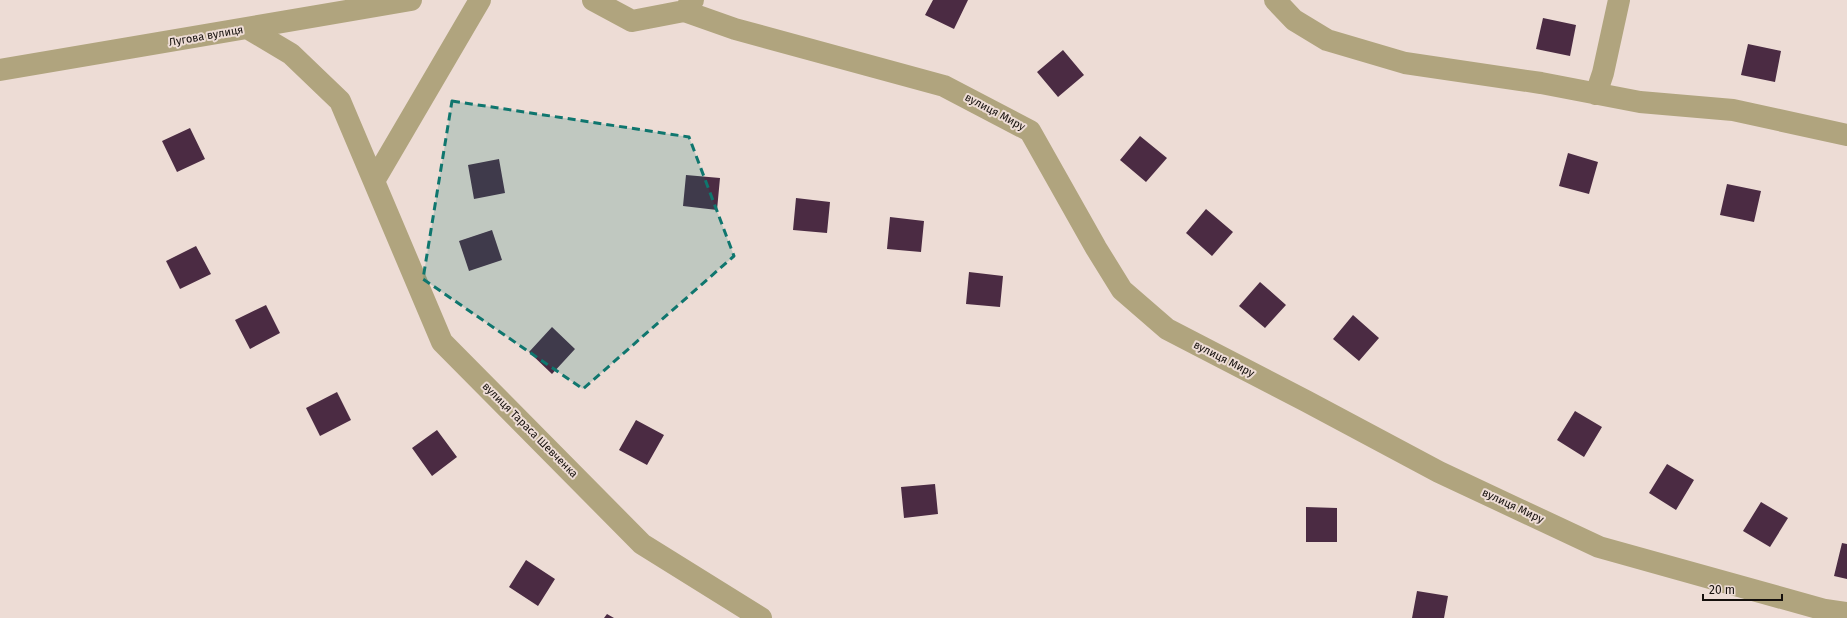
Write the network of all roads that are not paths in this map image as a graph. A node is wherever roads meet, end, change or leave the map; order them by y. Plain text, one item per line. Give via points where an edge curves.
1 (412, 0) edge
2 (480, 0) edge
3 (593, 0) edge
4 (1275, 0) edge
5 (1619, 0) edge
6 (688, 5) edge
7 (248, 28) junction
8 (0, 70) edge
9 (1596, 94) junction
10 (1847, 135) edge
11 (374, 181) junction
12 (1847, 613) edge
13 (761, 618) edge

1 - 7 street, Лугова вулиця
2 - 11 street
3 - 6 street via 632,21
4 - 9 street via 1294,20 1327,40 1405,63 1541,83
5 - 9 street
6 - 12 street, вулиця Миру via 735,29 944,86 1030,131 1122,290 1167,329 1439,472 1599,547 1825,610
7 - 8 street, Лугова вулиця
7 - 11 street, вулиця Тараса Шевченка via 291,54 340,102
9 - 10 street via 1640,102 1733,110
11 - 13 street, вулиця Тараса Шевченка via 442,342 642,544

